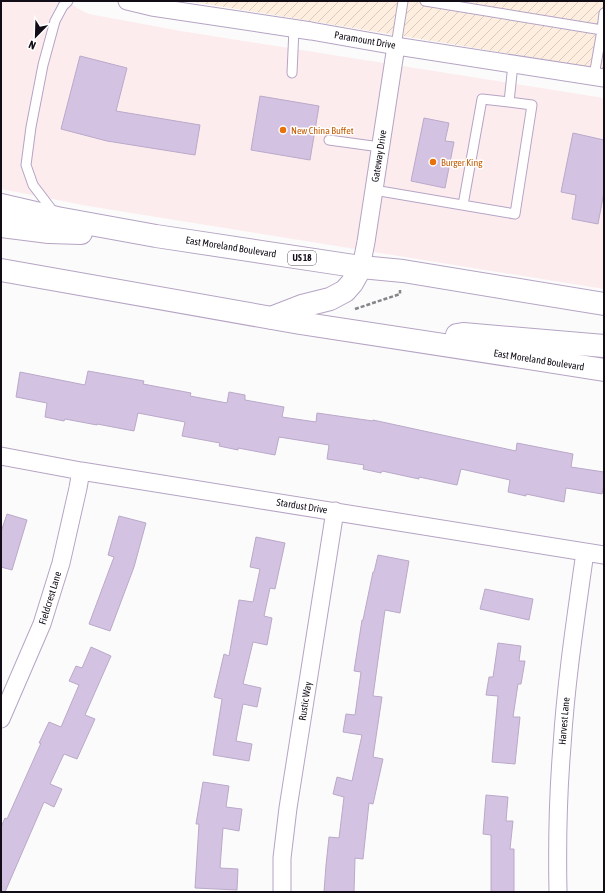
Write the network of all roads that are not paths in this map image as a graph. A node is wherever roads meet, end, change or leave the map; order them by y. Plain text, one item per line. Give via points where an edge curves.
1 (68, 1) edge
2 (127, 1) edge
3 (403, 1) edge
4 (425, 1) edge
5 (604, 13) edge
6 (294, 29) junction
7 (602, 30) junction
8 (396, 46) junction
9 (513, 64) junction
10 (292, 73) dead end
11 (599, 77) edge
12 (509, 102) junction
13 (329, 140) dead end
14 (380, 147) junction
15 (374, 190) junction
16 (1, 205) edge
17 (463, 205) junction
18 (57, 218) junction
19 (1, 226) edge
20 (156, 236) junction
21 (361, 267) junction
22 (1, 270) edge
23 (604, 304) edge
24 (270, 318) junction
25 (408, 340) junction
26 (604, 346) edge
27 (604, 370) edge
28 (1, 456) edge
29 (81, 471) junction
30 (335, 511) junction
31 (585, 552) junction
32 (604, 555) edge
33 (1, 719) edge
34 (282, 892) edge
35 (558, 892) edge

1 - 18 lane via 55,21 43,64 26,165 33,185
2 - 6 street, Paramount Drive
3 - 8 lane
4 - 7 lane
5 - 7 lane
6 - 8 street, Paramount Drive
6 - 10 lane
7 - 11 lane
8 - 9 street, Paramount Drive
8 - 14 street, Gateway Drive
9 - 11 street, Paramount Drive
9 - 12 lane
12 - 17 lane via 482,99
12 - 17 lane via 532,106 515,214
13 - 14 lane
14 - 15 street, Gateway Drive
15 - 17 lane
15 - 21 street, Gateway Drive
16 - 18 main road, East Moreland Boulevard / US 18
18 - 20 main road, East Moreland Boulevard / US 18
19 - 20 main road via 49,232
20 - 21 main road, East Moreland Boulevard / US 18
21 - 23 main road, East Moreland Boulevard / US 18 via 403,271
21 - 24 main road via 345,291 330,299
22 - 24 main road, East Moreland Boulevard
24 - 25 main road, East Moreland Boulevard
25 - 26 main road via 463,334
25 - 27 main road, East Moreland Boulevard
28 - 29 street, Stardust Drive
29 - 30 street, Stardust Drive
29 - 33 street, Fieldcrest Lane via 61,563 42,624
30 - 31 street, Stardust Drive
30 - 34 street, Rustic Way via 288,808 282,858
31 - 32 street, Stardust Drive
31 - 35 street, Harvest Lane via 562,745 557,839

